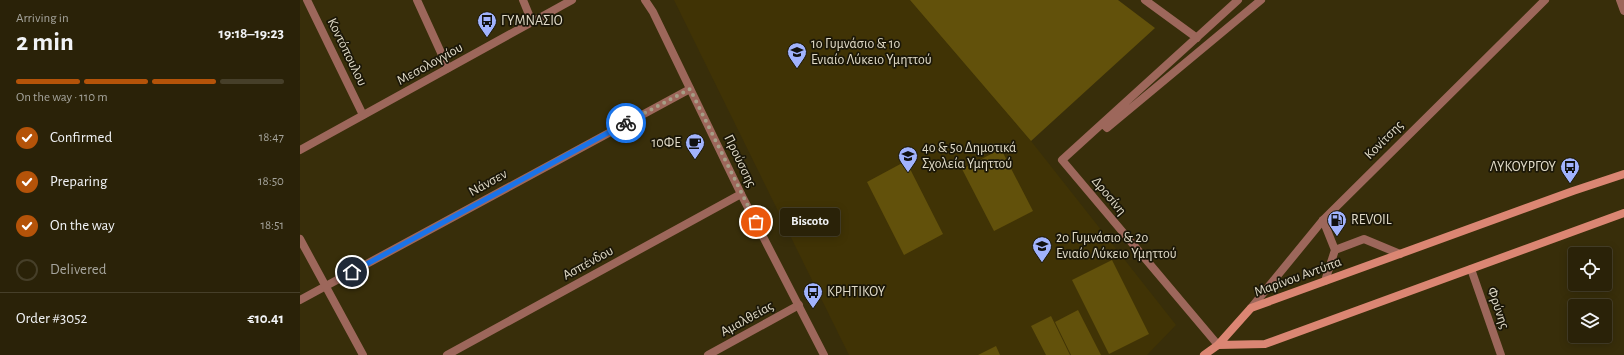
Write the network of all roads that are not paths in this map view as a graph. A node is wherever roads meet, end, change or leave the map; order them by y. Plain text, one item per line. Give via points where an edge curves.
1 (307, 0) edge
2 (417, 0) edge
3 (523, 0) edge
4 (572, 0) edge
5 (645, 0) edge
6 (651, 0) edge
7 (1145, 0) edge
8 (1238, 0) edge
9 (1261, 0) edge
10 (1545, 0) edge
11 (1620, 0) edge
12 (1624, 11) edge
13 (654, 12) junction
14 (532, 22) junction
15 (1197, 38) junction
16 (448, 68) junction
17 (690, 89) junction
18 (363, 116) junction
19 (1103, 124) junction
20 (300, 150) edge
21 (1624, 174) edge
22 (742, 194) junction
23 (1624, 213) edge
24 (1323, 220) junction
25 (300, 239) edge
26 (1335, 250) junction
27 (1400, 254) junction
28 (1471, 269) junction
29 (1325, 281) junction
30 (326, 286) junction
31 (300, 300) edge
32 (799, 305) junction
33 (1251, 308) junction
34 (1218, 345) junction
35 (363, 355) edge
36 (446, 355) edge
37 (708, 355) edge
38 (824, 355) edge
39 (1204, 355) edge
40 (1501, 355) edge

1 - 18 street, Κοντόπουλου
2 - 16 street
3 - 14 street
4 - 14 street, Μεσολογγίου
5 - 13 street, Προύσσης
6 - 13 street
7 - 15 street
8 - 15 street, Δροσίνη
9 - 19 street, Δροσίνη via 1108,128
10 - 24 street, Κονίτσης
11 - 12 street
13 - 17 street, Προύσσης
14 - 16 street, Μεσολογγίου
15 - 19 street, Δροσίνη
16 - 18 street, Μεσολογγίου
17 - 22 street, Προύσσης
17 - 30 street, Νάνσεν
18 - 20 street, Μεσολογγίου
19 - 34 street, Δροσίνη via 1062,160
21 - 27 main road, Μαρίνου Αντύπα
22 - 32 street, Προύσσης
22 - 36 street, Ασπένδου
23 - 28 main road
24 - 26 street
24 - 33 street, Κονίτσης
25 - 30 street
26 - 27 street via 1364,239
26 - 29 street
27 - 29 main road, Μαρίνου Αντύπα
28 - 34 main road via 1265,344
28 - 40 street, Φρύνης
29 - 33 main road, Μαρίνου Αντύπα
30 - 31 street, Νάνσεν
30 - 35 street
32 - 37 street, Αμαλθείας
32 - 38 street, Προύσσης
33 - 34 main road, Μαρίνου Αντύπα
34 - 39 main road, Μαρίνου Αντύπα

